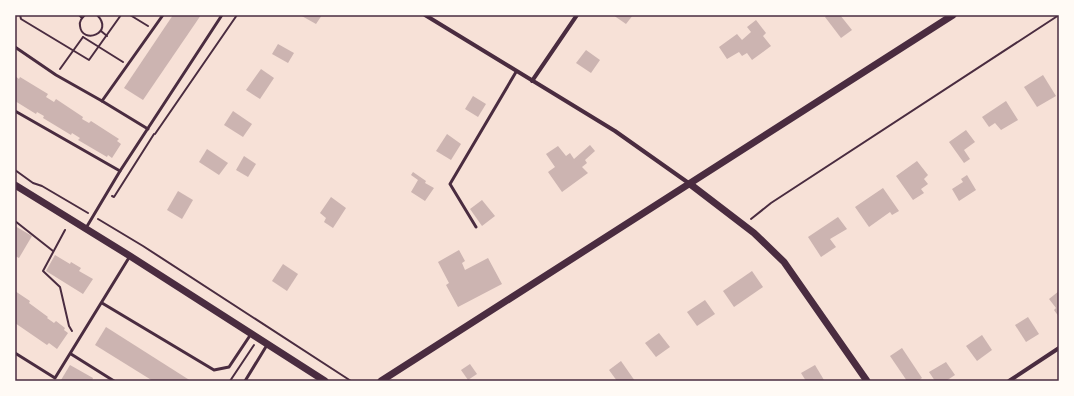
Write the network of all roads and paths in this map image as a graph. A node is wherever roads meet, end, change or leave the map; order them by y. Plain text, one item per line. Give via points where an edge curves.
1 (20, 15) edge
2 (79, 15) edge
3 (85, 15) edge
4 (98, 15) edge
5 (121, 15) edge
6 (130, 15) edge
7 (163, 15) edge
8 (222, 15) edge
9 (237, 15) edge
10 (425, 15) edge
11 (578, 15) edge
12 (953, 15) edge
13 (1059, 15) edge
14 (82, 18) junction
15 (153, 30) junction
16 (101, 31) junction
17 (85, 34) junction
18 (107, 36) junction
19 (83, 37) junction
20 (15, 47) edge
21 (100, 47) junction
22 (73, 50) junction
23 (127, 65) junction
24 (516, 72) junction
25 (56, 75) junction
26 (532, 81) junction
27 (102, 102) junction
28 (15, 111) edge
29 (148, 129) junction
30 (155, 134) junction
31 (15, 170) edge
32 (120, 171) junction
33 (690, 184) junction
34 (16, 187) edge
35 (107, 194) junction
36 (94, 216) junction
37 (15, 221) edge
38 (743, 225) junction
39 (476, 227) dead end
40 (85, 229) junction
41 (65, 230) dead end
42 (54, 251) junction
43 (130, 256) junction
44 (102, 303) junction
45 (72, 331) dead end
46 (251, 334) junction
47 (258, 339) junction
48 (267, 345) junction
49 (1059, 348) edge
50 (15, 353) edge
51 (70, 354) junction
52 (114, 381) edge
53 (230, 381) edge
54 (245, 381) edge
55 (325, 381) edge
56 (351, 381) edge
57 (381, 381) edge
58 (867, 381) edge
59 (1009, 381) edge

1 - 22 path
2 - 14 path
3 - 14 path
4 - 16 path via 103,25
5 - 18 path
6 - 15 path
7 - 15 lane
8 - 29 lane
9 - 30 path
10 - 24 street
11 - 26 street
12 - 33 street
13 - 38 path via 771,203
14 - 17 path via 80,25
15 - 23 lane
16 - 17 path via 96,35
16 - 18 path
17 - 19 path
18 - 21 path
19 - 21 path
19 - 22 path
20 - 25 lane
21 - 22 path via 89,60
21 - 23 path
22 - 25 path
23 - 27 lane
24 - 26 street
24 - 39 lane via 450,184
25 - 27 lane
26 - 33 street via 615,132
27 - 29 lane
28 - 32 lane
29 - 30 path
29 - 32 lane
30 - 35 path via 114,197
31 - 36 path via 33,183
32 - 35 lane
33 - 38 street
33 - 57 street
34 - 40 street
35 - 36 lane
36 - 40 lane
36 - 56 path
37 - 42 path
38 - 58 street via 784,262
40 - 43 street
41 - 42 path
42 - 45 path via 43,271 60,287
43 - 44 lane
43 - 46 street
44 - 46 lane via 214,370 229,367
44 - 51 lane
46 - 47 street
47 - 48 street
47 - 53 path
48 - 54 lane
48 - 55 street
49 - 59 street
50 - 51 lane via 55,378
51 - 52 lane

